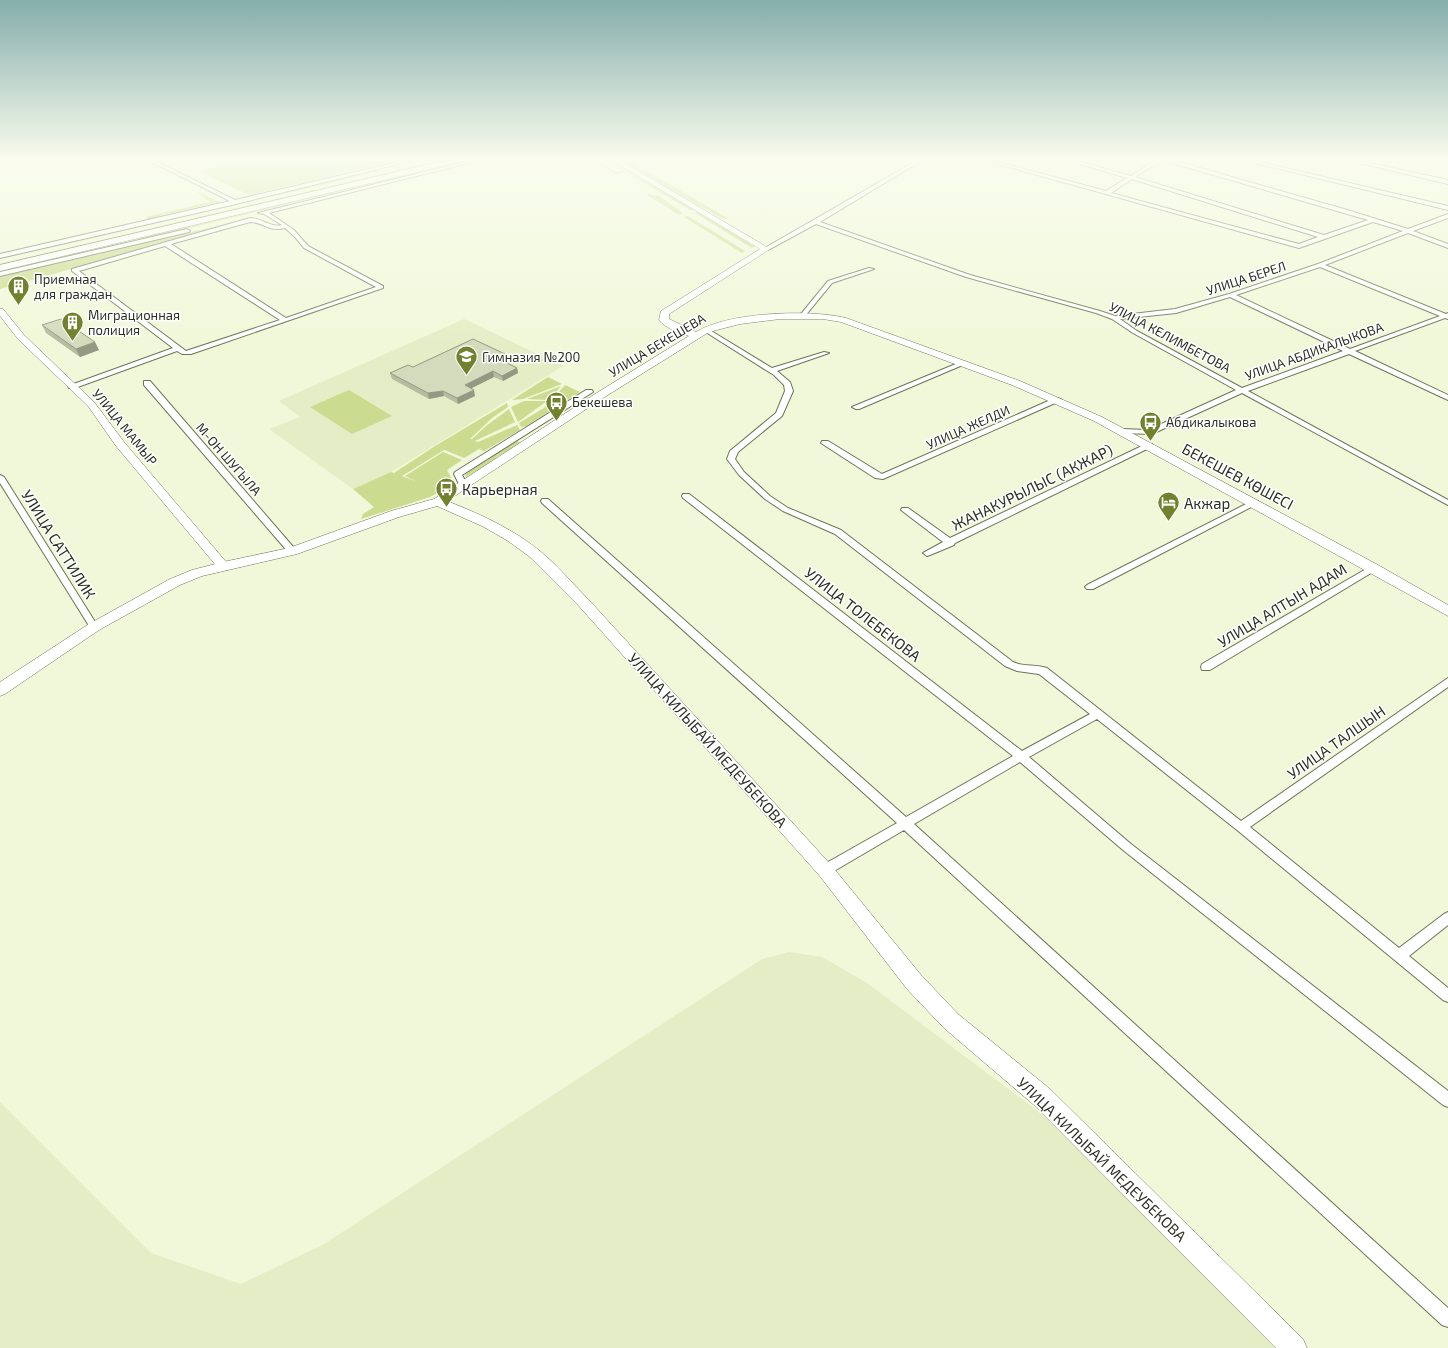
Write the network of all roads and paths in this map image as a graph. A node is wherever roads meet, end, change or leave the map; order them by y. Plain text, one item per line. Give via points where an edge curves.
1 (168, 221) edge
2 (189, 221) edge
3 (218, 221) edge
4 (247, 221) edge
5 (258, 221) edge
6 (278, 221) edge
7 (706, 221) edge
8 (717, 221) edge
9 (1208, 221) edge
10 (1271, 221) edge
11 (1370, 221) edge
12 (1376, 221) edge
13 (1435, 221) edge
14 (816, 222) joint
15 (286, 226) junction
16 (1409, 231) junction
17 (1323, 237) junction
18 (166, 243) junction
19 (1448, 246) edge
20 (762, 252) junction
21 (49, 254) junction
22 (0, 256) edge
23 (0, 262) edge
24 (1320, 265) junction
25 (0, 268) edge
26 (872, 269) dead end
27 (0, 274) edge
28 (1231, 295) junction
29 (0, 311) edge
30 (803, 315) junction
31 (1447, 316) edge
32 (1114, 318) junction
33 (285, 320) junction
34 (706, 330) junction
35 (696, 336) junction
36 (178, 348) junction
37 (1351, 352) junction
38 (826, 353) dead end
39 (962, 363) junction
40 (771, 371) junction
41 (147, 383) dead end
42 (72, 386) junction
43 (1243, 390) junction
44 (589, 392) dead end
45 (1448, 398) edge
46 (1058, 400) junction
47 (856, 407) dead end
48 (1122, 431) junction
49 (824, 443) dead end
50 (1149, 446) junction
51 (0, 477) edge
52 (464, 486) junction
53 (686, 496) dead end
54 (545, 501) dead end
55 (438, 502) junction
56 (1255, 503) junction
57 (1448, 503) edge
58 (905, 510) dead end
59 (951, 543) junction
60 (292, 551) junction
61 (927, 553) dead end
62 (223, 566) junction
63 (1373, 568) junction
64 (1090, 587) dead end
65 (1448, 611) edge
66 (94, 627) junction
67 (1206, 667) dead end
68 (1448, 682) edge
69 (0, 690) edge
70 (1098, 714) junction
71 (1021, 756) junction
72 (906, 824) junction
73 (1241, 827) junction
74 (825, 870) junction
75 (1448, 918) edge
76 (1400, 955) junction
77 (1448, 996) edge
78 (1448, 1100) edge
79 (1448, 1319) edge
80 (1294, 1348) edge

1 - 21 street
2 - 21 main road
3 - 21 street
4 - 18 street
5 - 15 street via 269,228
6 - 15 street
7 - 20 main road
8 - 20 main road
9 - 17 street via 1298,246
10 - 17 street
11 - 17 street
12 - 16 street
13 - 16 street, УЛИЦА БЕРЕЛ
14 - 20 street
14 - 32 street, УЛИЦА КЕЛИМБЕТОВА via 968,276
15 - 33 street via 306,247 381,287
16 - 19 street
16 - 24 street, УЛИЦА БЕРЕЛ
18 - 33 street
18 - 36 street via 74,270
20 - 35 main road via 664,313 664,320 669,324
21 - 22 street
21 - 23 main road
21 - 25 main road
21 - 27 street
24 - 28 street, УЛИЦА БЕРЕЛ
24 - 31 street
26 - 30 street via 830,282
28 - 32 street, УЛИЦА БЕРЕЛ via 1176,311
28 - 37 street
29 - 42 street, УЛИЦА МАМЫР via 22,337
30 - 34 main road, УЛИЦА БЕКЕШЕВА via 754,319
30 - 39 main road, УЛИЦА БЕКЕШЕВА via 843,320
31 - 37 street, УЛИЦА АБДИКАЛЫКОВА
32 - 43 street, УЛИЦА КЕЛИМБЕТОВА
33 - 36 street via 189,353 184,353
34 - 35 main road, УЛИЦА БЕКЕШЕВА
34 - 40 street
35 - 52 main road, УЛИЦА БЕКЕШЕВА via 598,396
36 - 42 street
37 - 43 street, УЛИЦА АБДИКАЛЫКОВА
37 - 45 street
38 - 40 street
39 - 46 main road, БЕКЕШЕВ КӨШЕСІ
39 - 47 street
40 - 70 street via 787,384 789,391 779,414 734,450 731,459 745,478 782,508 838,532 1009,664 1017,668 1035,668 1043,671
41 - 60 street, М-ОН ШУГЫЛА
42 - 62 street, УЛИЦА МАМЫР via 91,404 120,444
43 - 48 street, УЛИЦА АБДИКАЛЫКОВА via 1149,432
43 - 57 street, УЛИЦА КЕЛИМБЕТОВА
44 - 52 street via 458,474
46 - 48 main road, БЕКЕШЕВ КӨШЕСІ
46 - 49 street, УЛИЦА ЖЕЛДИ via 888,476 878,476
48 - 50 main road, БЕКЕШЕВ КӨШЕСІ
50 - 56 main road, БЕКЕШЕВ КӨШЕСІ
50 - 59 street, ЖАНАКУРЫЛЫС (АКЖАР)
51 - 66 street, УЛИЦА САТТИЛИК
52 - 55 main road, УЛИЦА БЕКЕШЕВА
53 - 71 street, УЛИЦА ТОЛЕБЕКОВА
54 - 72 street
55 - 60 main road via 395,514
55 - 74 main road, УЛИЦА КИЛЫБАЙ МЕДЕУБЕКОВА via 470,514 506,534 539,558 588,608
56 - 63 main road, БЕКЕШЕВ КӨШЕСІ
56 - 64 street
58 - 59 street
59 - 61 street, ЖАНАКУРЫЛЫС (АКЖАР)
60 - 62 main road
62 - 66 main road via 175,582
63 - 65 main road, БЕКЕШЕВ КӨШЕСІ
63 - 67 street, УЛИЦА АЛТЫН АДАМ
66 - 69 main road
68 - 73 street, УЛИЦА ТАЛШЫН
70 - 71 street
70 - 73 street
71 - 72 street
71 - 78 street, УЛИЦА ТОЛЕБЕКОВА via 1127,847
72 - 74 street
72 - 79 street
73 - 76 street
74 - 80 main road, УЛИЦА КИЛЫБАЙ МЕДЕУБЕКОВА via 914,982 951,1021 1042,1097
75 - 76 street
76 - 77 street

